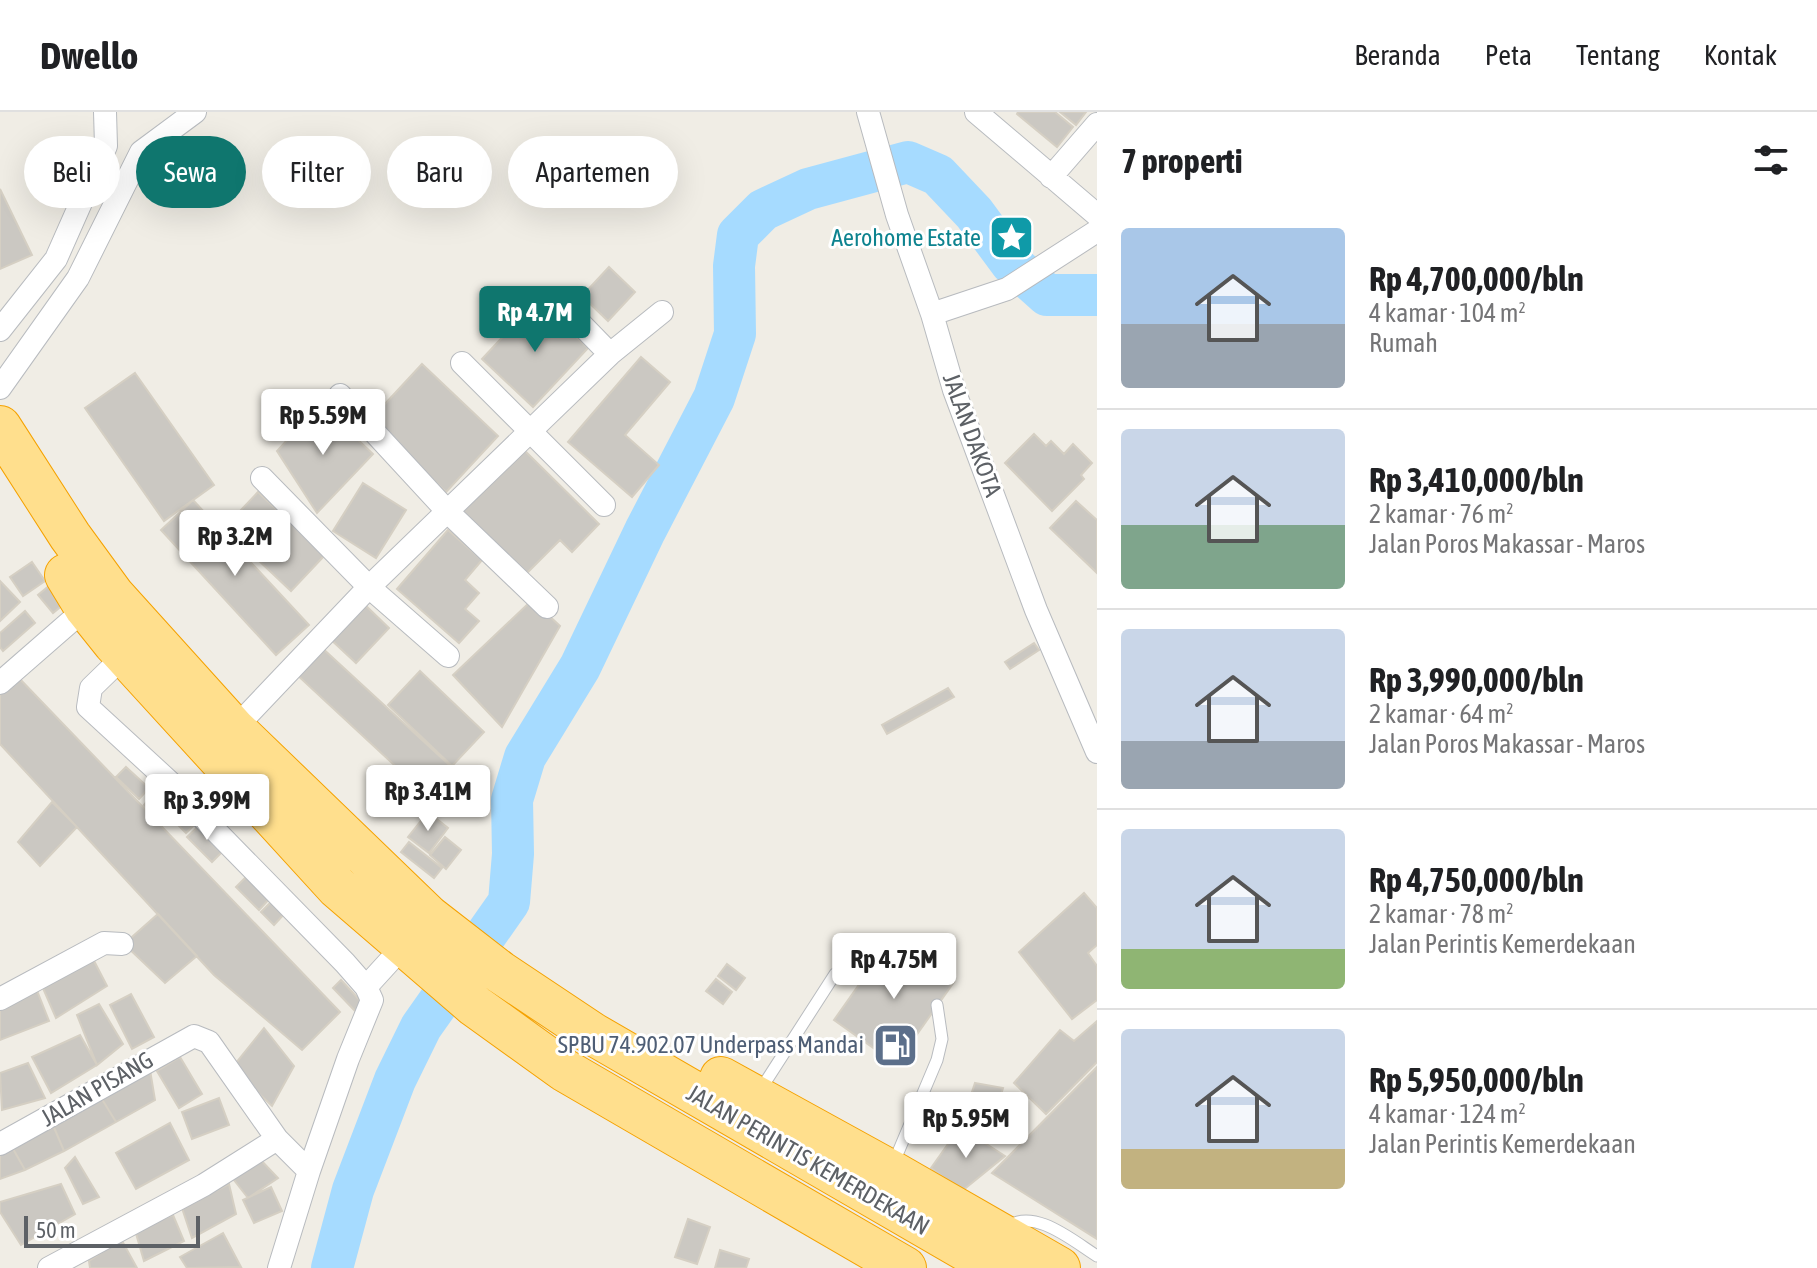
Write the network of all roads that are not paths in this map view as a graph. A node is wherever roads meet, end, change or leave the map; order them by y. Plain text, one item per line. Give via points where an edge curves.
1 (105, 112) edge
2 (195, 112) edge
3 (868, 112) edge
4 (976, 112) edge
5 (1097, 124) edge
6 (106, 136) edge
7 (163, 136) edge
8 (136, 162) edge
9 (1051, 177) junction
10 (79, 208) edge
11 (1097, 215) edge
12 (1097, 231) edge
13 (56, 259) junction
14 (78, 278) junction
15 (662, 312) dead end
16 (571, 314) dead end
17 (932, 314) junction
18 (0, 330) edge
19 (610, 354) junction
20 (462, 363) dead end
21 (0, 388) edge
22 (340, 395) dead end
23 (0, 427) edge
24 (529, 433) junction
25 (0, 473) edge
26 (262, 478) dead end
27 (604, 505) dead end
28 (448, 512) junction
29 (369, 587) junction
30 (547, 607) dead end
31 (86, 608) junction
32 (125, 655) junction
33 (448, 656) dead end
34 (0, 683) edge
35 (234, 729) junction
36 (1097, 752) edge
37 (230, 770) junction
38 (200, 810) junction
39 (416, 932) junction
40 (122, 944) dead end
41 (877, 960) dead end
42 (366, 987) junction
43 (0, 999) edge
44 (937, 1005) dead end
45 (593, 1034) junction
46 (564, 1070) junction
47 (757, 1096) junction
48 (277, 1139) junction
49 (0, 1144) edge
50 (309, 1171) junction
51 (890, 1171) junction
52 (997, 1251) edge
53 (1097, 1256) edge
54 (49, 1268) edge
55 (279, 1268) edge
56 (848, 1268) edge
57 (905, 1268) edge
58 (1059, 1268) edge

1 - 6 street
2 - 7 street
3 - 17 street, JALAN DAKOTA
4 - 9 street
5 - 9 street
8 - 14 street
9 - 11 street
10 - 13 street
12 - 17 street via 1007,289
13 - 14 street
13 - 18 street
14 - 21 street
15 - 19 street
16 - 19 street
17 - 36 street, JALAN DAKOTA via 954,390 1036,610
19 - 24 street
20 - 24 street
22 - 28 street
23 - 35 highway via 113,595
24 - 27 street
24 - 28 street
25 - 31 highway
26 - 29 street
28 - 29 street
28 - 30 street
29 - 33 street
29 - 35 street
31 - 32 highway
31 - 34 street
32 - 37 highway
32 - 38 street via 91,688 88,707
35 - 39 highway
37 - 38 street
37 - 39 highway via 337,887
38 - 42 street
39 - 42 street
39 - 45 highway, JALAN PERINTIS KEMERDEKAAN via 500,972
39 - 46 highway, JALAN PERINTIS KEMERDEKAAN via 475,1006
40 - 43 street via 104,943
41 - 47 lane via 858,962 835,974
42 - 50 street via 372,1000 369,1011
44 - 51 lane via 942,1039 937,1060
45 - 47 highway via 658,1046
45 - 52 highway, JALAN PERINTIS KEMERDEKAAN
46 - 56 highway via 612,1117 727,1197
46 - 57 highway, JALAN PERINTIS KEMERDEKAAN
47 - 51 highway
48 - 49 street, JALAN PISANG via 209,1042 194,1036
48 - 50 street
48 - 54 street via 204,1185
50 - 55 street
51 - 52 highway
52 - 53 lane via 1014,1221 1027,1219
52 - 58 highway

